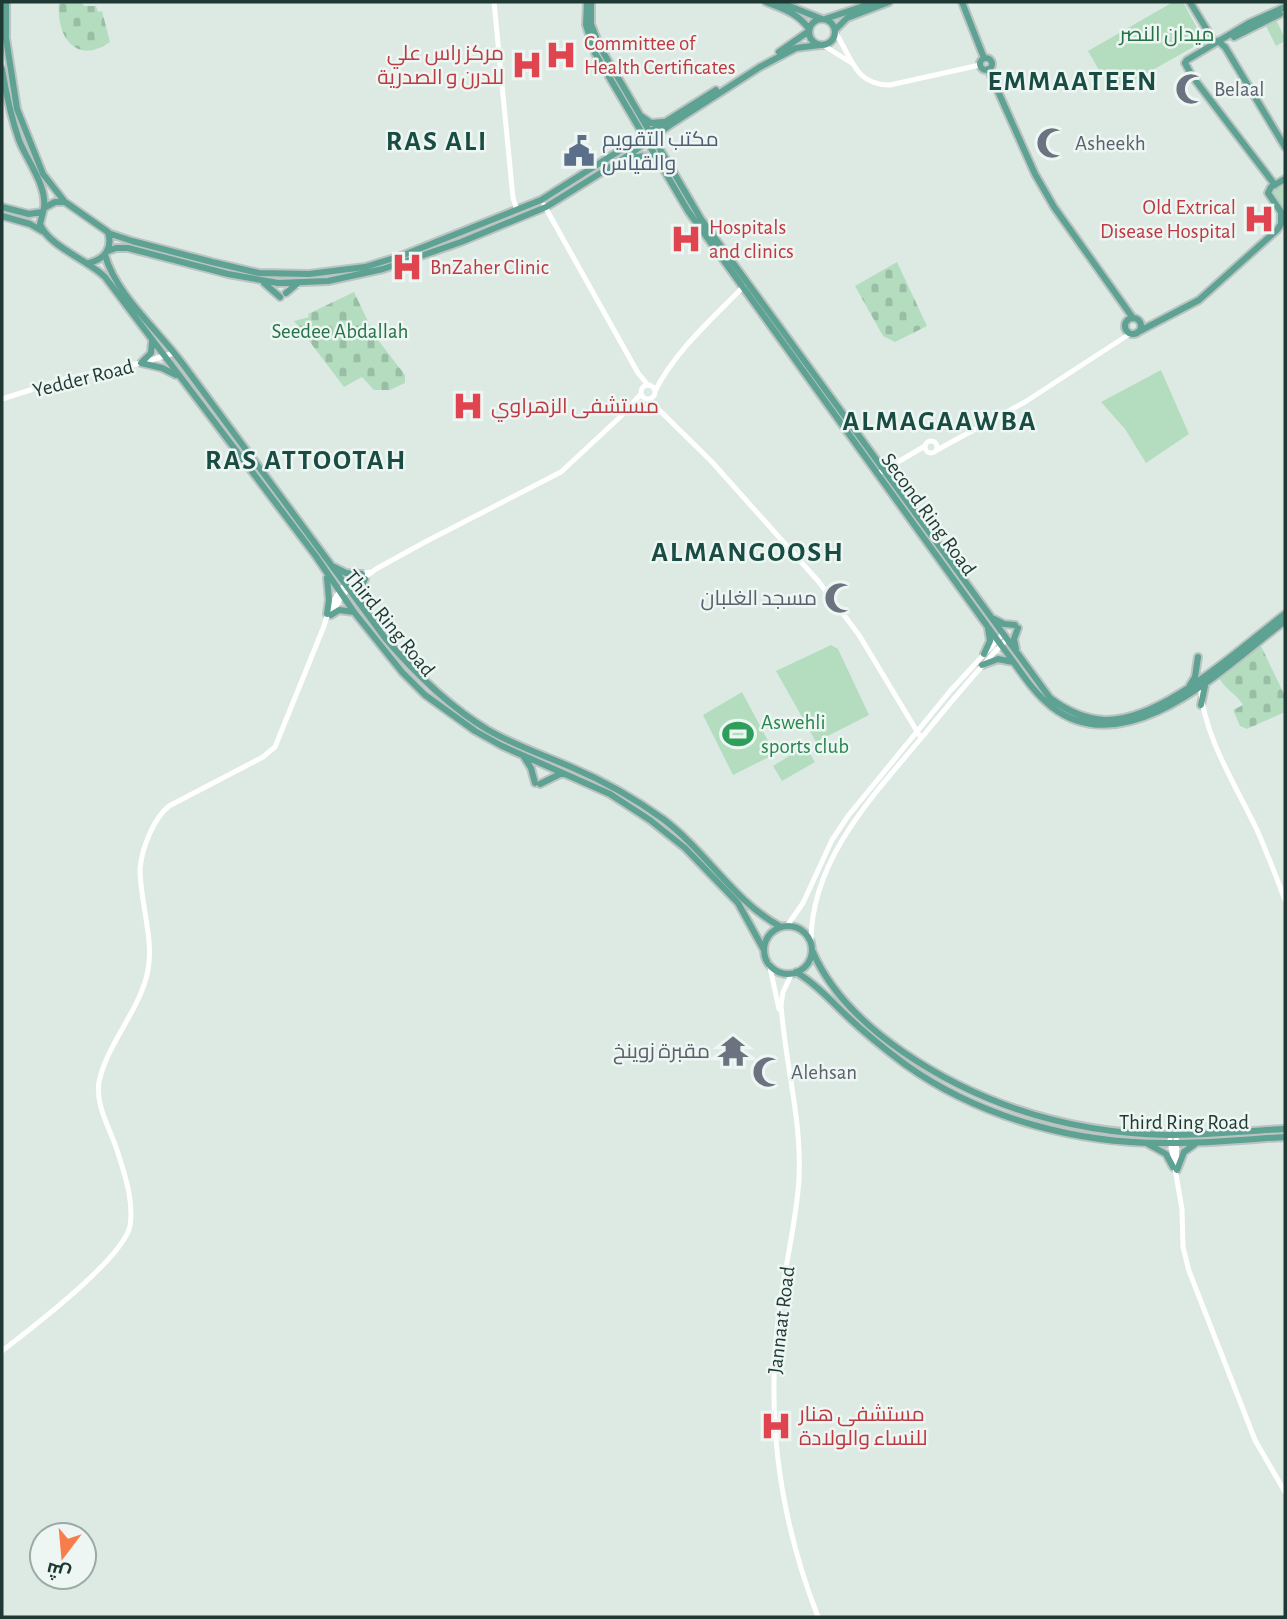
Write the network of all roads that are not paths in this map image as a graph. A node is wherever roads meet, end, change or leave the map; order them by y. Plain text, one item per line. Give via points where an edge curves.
1 (6, 2) edge
2 (12, 2) edge
3 (494, 2) edge
4 (589, 2) edge
5 (766, 2) edge
6 (779, 2) edge
7 (876, 2) edge
8 (889, 2) edge
9 (962, 2) edge
10 (1192, 2) edge
11 (1285, 9) edge
12 (5, 16) junction
13 (824, 19) junction
14 (809, 30) junction
15 (835, 31) junction
16 (4, 39) edge
17 (1219, 43) junction
18 (822, 45) junction
19 (984, 58) junction
20 (853, 64) junction
21 (980, 65) junction
22 (2, 69) edge
23 (988, 69) junction
24 (633, 113) junction
25 (667, 123) junction
26 (648, 137) junction
27 (1285, 147) edge
28 (625, 149) junction
29 (623, 159) junction
30 (661, 161) junction
31 (1285, 179) edge
32 (1275, 185) junction
33 (541, 200) junction
34 (65, 202) junction
35 (2, 207) edge
36 (546, 207) junction
37 (43, 210) junction
38 (517, 210) junction
39 (2, 216) edge
40 (1284, 216) edge
41 (108, 232) junction
42 (44, 233) junction
43 (106, 253) junction
44 (89, 263) junction
45 (259, 281) junction
46 (298, 283) junction
47 (745, 285) junction
48 (1123, 305) junction
49 (1136, 320) junction
50 (1157, 322) junction
51 (1125, 326) junction
52 (1134, 333) junction
53 (152, 341) junction
54 (174, 353) junction
55 (164, 357) junction
56 (141, 363) junction
57 (178, 376) junction
58 (648, 392) junction
59 (2, 399) edge
60 (936, 446) junction
61 (927, 449) junction
62 (881, 472) junction
63 (333, 567) junction
64 (327, 573) junction
65 (364, 576) junction
66 (347, 587) junction
67 (340, 593) junction
68 (362, 606) junction
69 (354, 612) junction
70 (1285, 614) edge
71 (329, 615) junction
72 (986, 617) junction
73 (1285, 621) edge
74 (1002, 639) junction
75 (984, 654) junction
76 (1018, 654) junction
77 (1017, 665) junction
78 (982, 666) junction
79 (1217, 667) junction
80 (1211, 679) junction
81 (1200, 685) junction
82 (1188, 693) junction
83 (1201, 705) junction
84 (917, 731) junction
85 (921, 738) junction
86 (523, 756) junction
87 (562, 773) junction
88 (1285, 900) edge
89 (784, 927) junction
90 (811, 942) junction
91 (764, 950) junction
92 (812, 950) junction
93 (769, 963) junction
94 (794, 973) junction
95 (782, 1019) junction
96 (1285, 1129) edge
97 (1173, 1135) junction
98 (1285, 1137) edge
99 (1140, 1142) junction
100 (1198, 1142) junction
101 (1173, 1144) junction
102 (1175, 1168) junction
103 (2, 1351) edge
104 (1285, 1492) edge
105 (818, 1617) edge

1 - 12 main road
2 - 12 main road
3 - 38 street
4 - 24 main road, Second Ring Road via 586,24 592,45
5 - 14 main road via 792,13
6 - 13 main road
7 - 13 main road
8 - 15 main road via 847,18
9 - 19 main road
10 - 17 main road
11 - 17 main road
12 - 16 main road
13 - 14 main road
13 - 15 main road
14 - 18 main road via 811,40
14 - 25 main road
15 - 18 main road via 832,40
15 - 20 street
16 - 34 main road via 24,129 43,174
17 - 27 main road
17 - 32 main road via 1186,60 1186,67
18 - 20 street
18 - 25 main road via 788,51
19 - 21 main road
19 - 23 main road via 992,62
20 - 21 street via 864,79 878,85
21 - 23 main road
22 - 37 main road via 19,139 44,194
23 - 48 main road via 1035,174
24 - 25 main road
24 - 26 main road, Second Ring Road
24 - 28 main road via 635,135
25 - 26 main road
25 - 30 main road via 660,141
26 - 28 main road
26 - 29 main road
26 - 30 main road, Second Ring Road
28 - 33 main road
29 - 30 main road via 645,156
29 - 36 main road
30 - 47 main road, Second Ring Road
31 - 32 main road
32 - 40 main road via 1268,196
33 - 36 street
33 - 38 main road
34 - 37 main road
34 - 41 main road
35 - 37 main road via 29,214
36 - 46 main road via 383,269
36 - 58 street
37 - 42 main road via 40,224
38 - 41 main road via 389,260 309,274 246,270
39 - 42 main road, Third Ring Road
40 - 50 main road via 1277,230 1199,300
41 - 43 main road
42 - 44 main road, Third Ring Road
43 - 44 main road
43 - 45 main road via 128,248
43 - 54 main road, Third Ring Road via 117,281
44 - 53 main road, Third Ring Road via 105,277
45 - 46 main road
45 - 46 main road via 283,295
47 - 58 street
47 - 62 main road, Second Ring Road
48 - 49 main road
48 - 51 main road
49 - 50 main road
49 - 51 main road via 1128,320
49 - 52 main road via 1140,328
50 - 52 main road
51 - 52 main road
52 - 60 street via 1025,402
53 - 55 main road, Third Ring Road
53 - 56 main road via 151,353
54 - 55 street, Yedder Road
54 - 63 main road, Third Ring Road
55 - 56 street, Yedder Road
55 - 57 main road, Third Ring Road
56 - 57 main road
56 - 59 street, Yedder Road via 65,379
57 - 64 main road, Third Ring Road
58 - 65 street via 561,472
58 - 84 street via 819,582 859,635
60 - 61 street via 932,453
60 - 61 street via 929,441
61 - 62 street
62 - 72 main road, Second Ring Road
63 - 65 main road
63 - 66 main road, Third Ring Road
64 - 67 main road, Third Ring Road
64 - 71 main road
65 - 66 street
65 - 68 main road
66 - 67 street
66 - 68 main road, Third Ring Road
67 - 69 main road, Third Ring Road
67 - 71 street
68 - 89 main road, Third Ring Road via 413,671 468,717 504,739 638,802 682,835 760,914
69 - 71 main road via 339,610
69 - 86 main road, Third Ring Road via 425,695 475,731
70 - 79 main road, Second Ring Road
71 - 103 street via 275,747 170,806 155,826 140,869 148,971 98,1090 130,1200 129,1230 117,1249 58,1308
72 - 74 main road, Second Ring Road
72 - 75 main road via 990,636
72 - 76 main road via 1016,627
73 - 80 main road, Second Ring Road
74 - 75 street
74 - 76 main road, Second Ring Road
74 - 77 main road, Second Ring Road
74 - 78 street
75 - 84 street
76 - 82 main road, Second Ring Road via 1051,698 1071,712 1094,719 1133,715
77 - 78 main road via 1004,658
77 - 82 main road, Second Ring Road via 1051,706 1095,724 1134,720
78 - 85 street
79 - 81 main road, Second Ring Road
79 - 82 main road via 1206,667 1198,657
80 - 81 main road, Second Ring Road
80 - 83 main road via 1203,690
81 - 82 main road, Second Ring Road
81 - 83 street
82 - 83 main road via 1197,696
83 - 88 street
84 - 85 street
84 - 89 street via 839,830 803,902
85 - 90 street via 840,842 813,906
86 - 87 main road, Third Ring Road
86 - 87 main road via 538,783
87 - 91 main road, Third Ring Road via 622,801 685,848 738,903
89 - 90 main road via 799,928
89 - 91 main road via 768,937
90 - 92 main road
91 - 93 main road
92 - 94 main road via 806,966
92 - 97 main road, Third Ring Road via 829,984 864,1021 960,1086 1017,1110 1069,1124
93 - 94 main road via 781,972
93 - 95 street
94 - 95 street via 783,992
94 - 99 main road, Third Ring Road via 815,984 881,1046 959,1096 1041,1127
95 - 105 street, Jannaat Road via 799,1150 775,1351 776,1460 794,1549
96 - 97 main road, Third Ring Road
97 - 101 street
98 - 100 main road, Third Ring Road
99 - 101 main road, Third Ring Road
99 - 102 main road via 1160,1149
100 - 101 main road, Third Ring Road
100 - 102 main road via 1184,1152
101 - 102 street
102 - 104 street via 1189,1271 1255,1440

